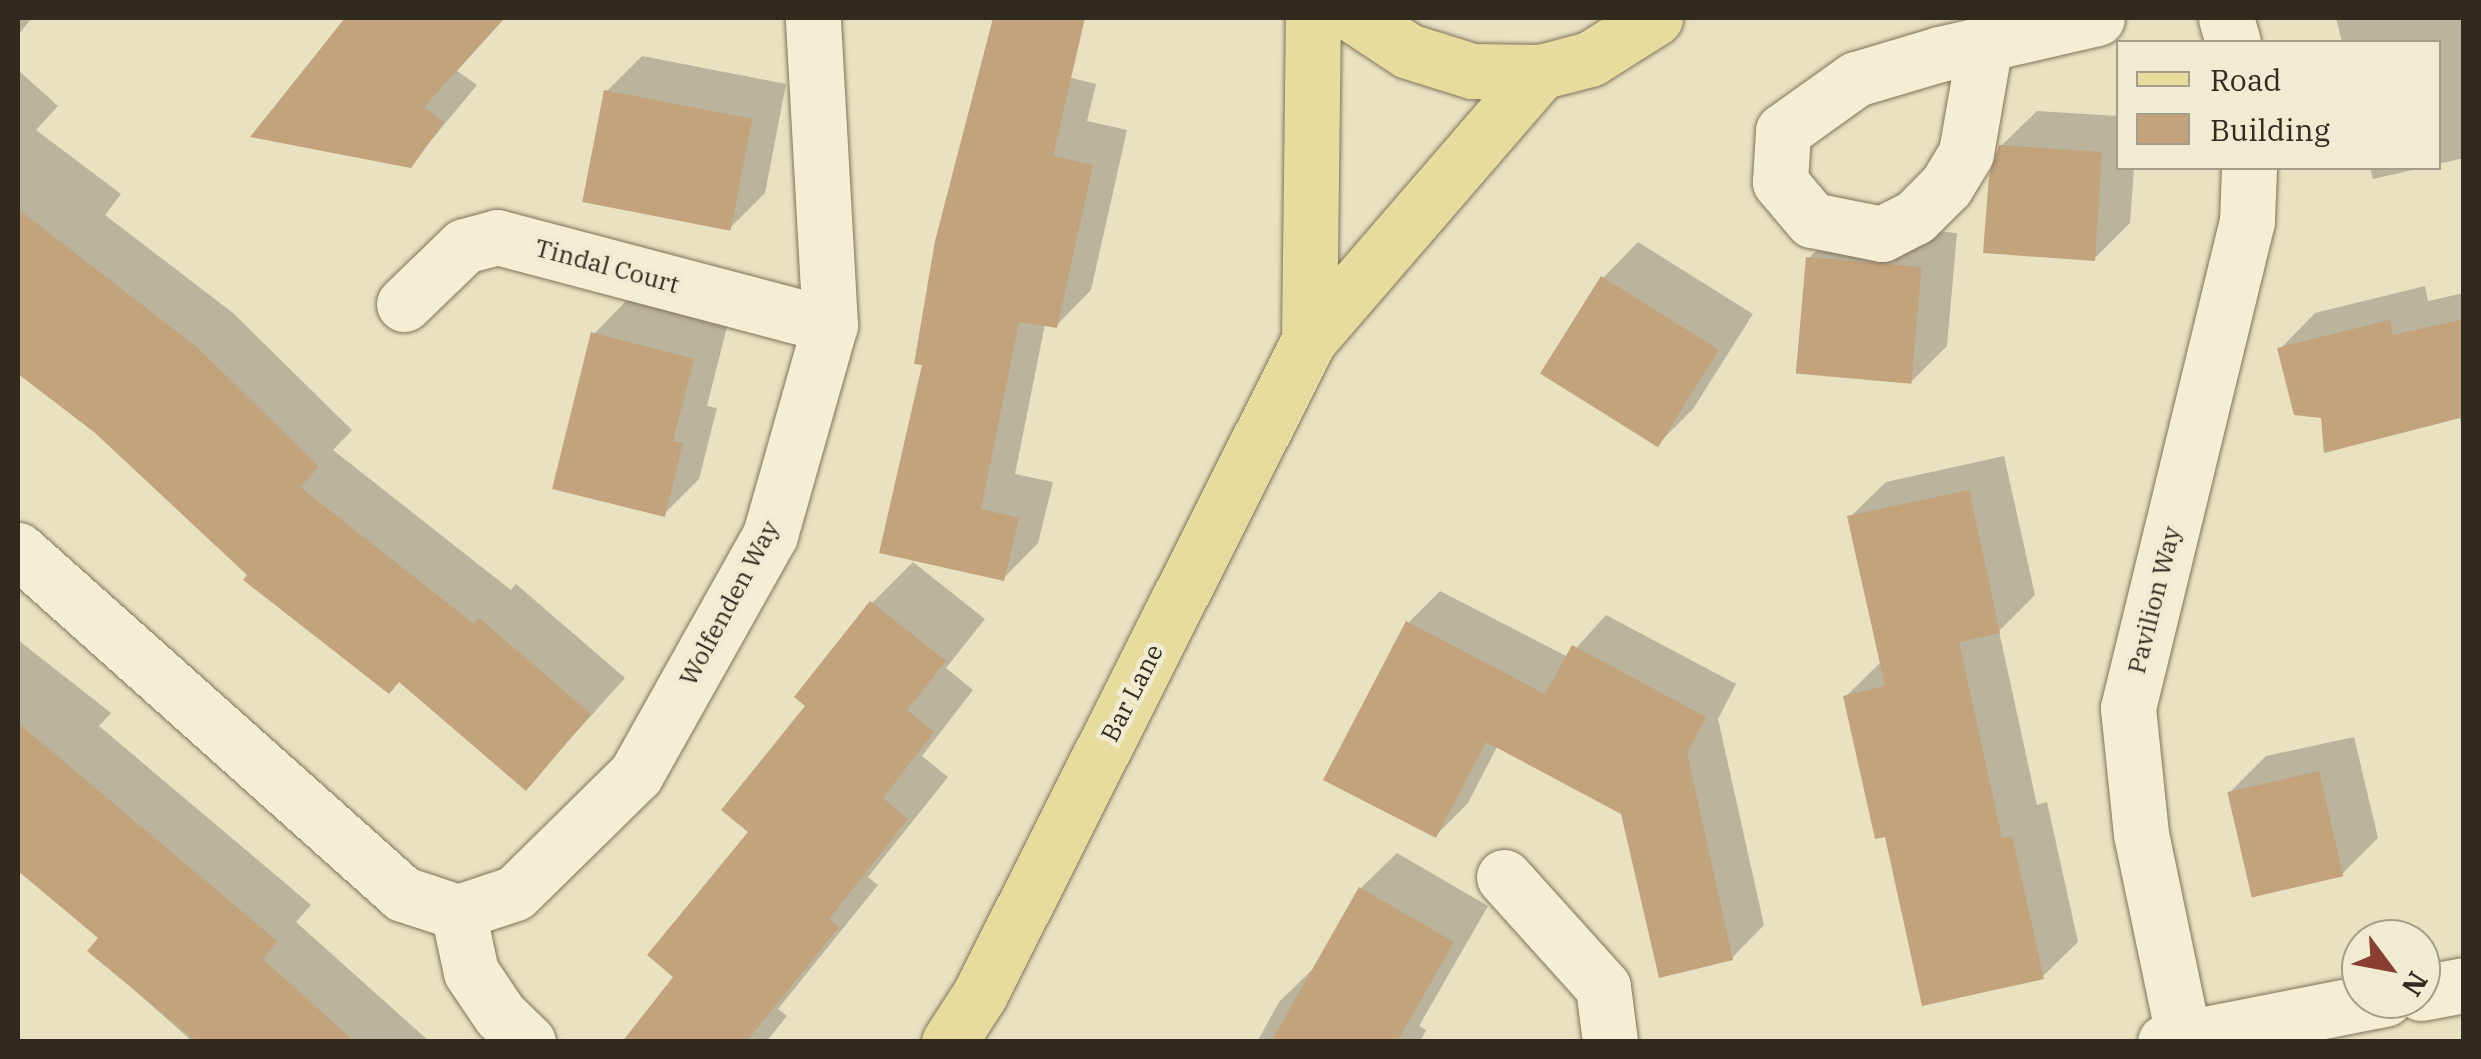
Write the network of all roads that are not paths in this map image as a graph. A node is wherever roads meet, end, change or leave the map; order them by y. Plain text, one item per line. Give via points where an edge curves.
1 (813, 18) edge
2 (1313, 18) edge
3 (1358, 18) edge
4 (1655, 18) edge
5 (2096, 18) edge
6 (1984, 44) dead end
7 (1540, 72) junction
8 (2249, 170) edge
9 (404, 304) dead end
10 (830, 325) junction
11 (1309, 340) junction
12 (18, 550) edge
13 (1504, 877) dead end
14 (458, 912) junction
15 (2341, 1007) edge
16 (2174, 1038) edge
17 (528, 1042) edge
18 (949, 1042) edge
19 (1610, 1042) edge

1 - 10 street, Wolfenden Way
2 - 11 main road, Bar Lane
3 - 7 main road via 1408,51 1472,71
4 - 7 main road via 1590,58
5 - 6 street
7 - 11 main road, Bar Lane
8 - 16 street, Pavilion Way via 2246,221 2128,708 2140,834
9 - 10 street, Tindal Court via 464,246 498,238
10 - 14 street, Wolfenden Way via 770,535 636,774 516,893
11 - 18 main road, Bar Lane via 980,994
12 - 14 street via 403,894
13 - 19 street via 1604,987
14 - 17 street via 471,972
15 - 16 street

